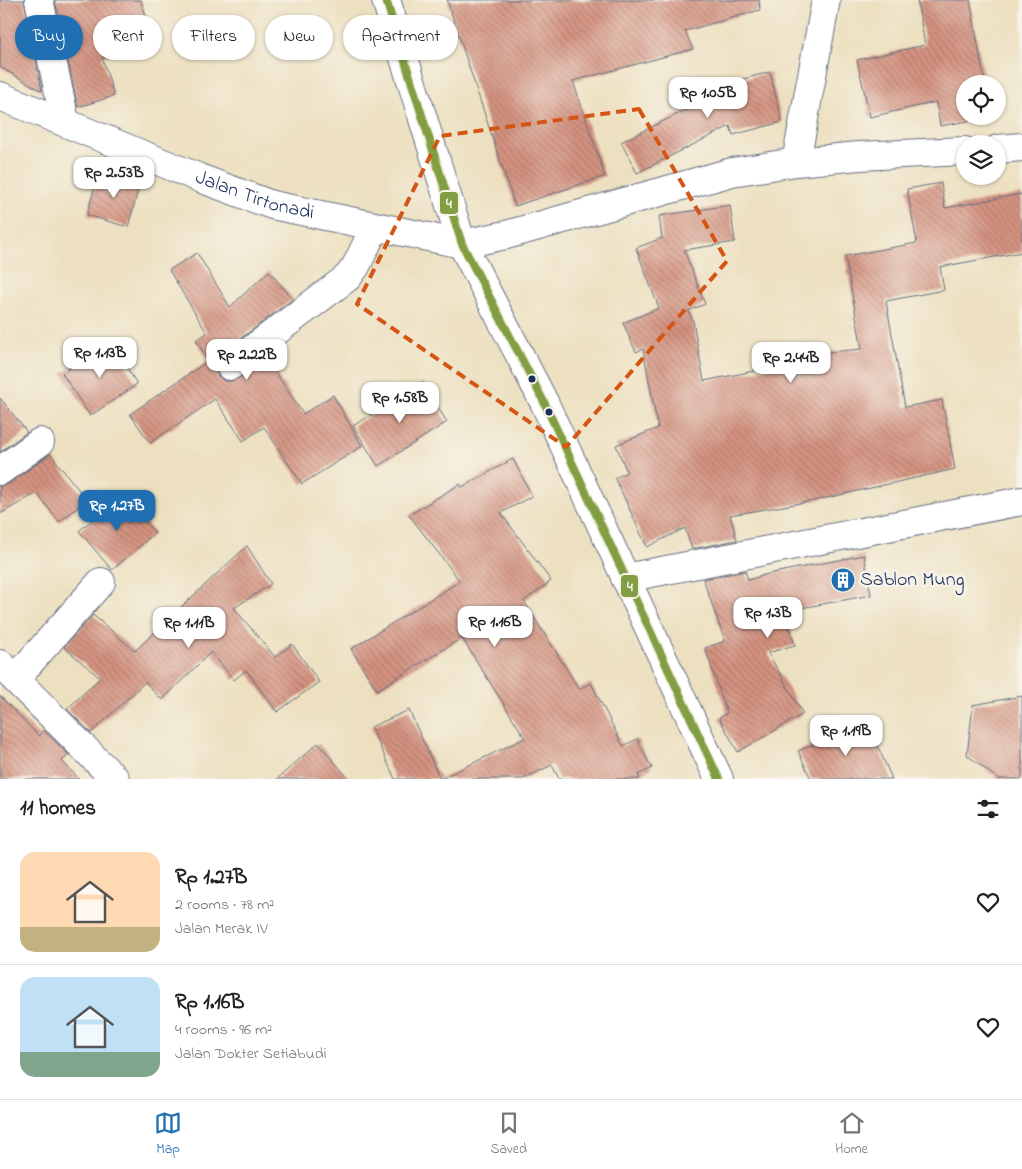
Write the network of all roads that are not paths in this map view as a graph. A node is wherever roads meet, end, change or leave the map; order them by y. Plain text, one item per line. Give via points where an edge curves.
1 (39, 0) edge
2 (386, 0) edge
3 (826, 0) edge
4 (0, 96) edge
5 (65, 121) junction
6 (1022, 147) edge
7 (1006, 148) edge
8 (956, 151) edge
9 (796, 162) junction
10 (375, 226) junction
11 (462, 244) junction
12 (230, 366) dead end
13 (40, 442) dead end
14 (0, 470) edge
15 (1022, 501) edge
16 (625, 578) junction
17 (101, 582) dead end
18 (8, 671) edge
19 (115, 779) edge
20 (719, 779) edge

1 - 5 street
2 - 11 street
3 - 9 street
4 - 5 street, Jalan Tirtonadi
5 - 10 street, Jalan Tirtonadi via 272,205
6 - 7 street
8 - 9 street
9 - 11 street via 732,172
10 - 11 street, Jalan Tirtonadi
10 - 12 street via 348,277
11 - 16 street via 544,402
13 - 14 street
15 - 16 street
16 - 20 street
17 - 18 street
18 - 19 street

